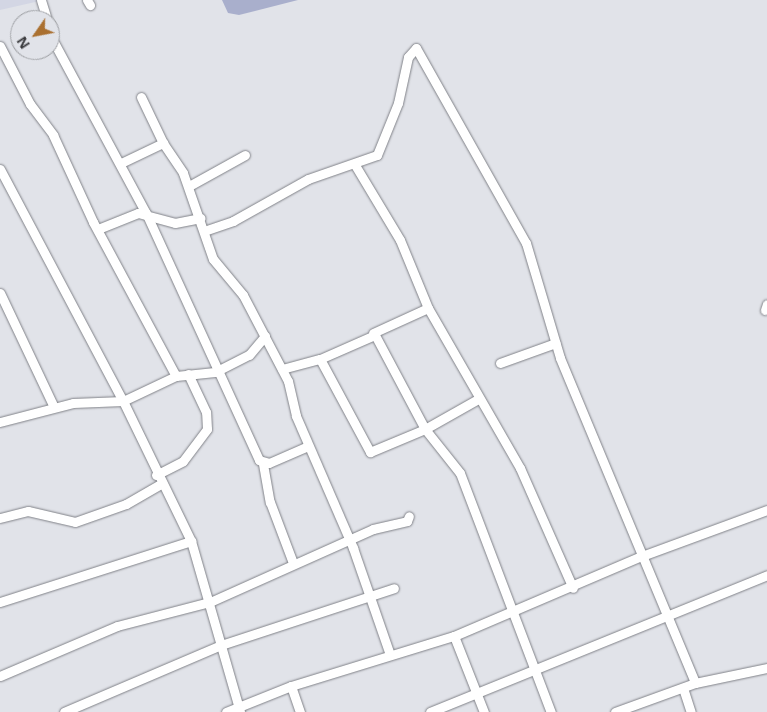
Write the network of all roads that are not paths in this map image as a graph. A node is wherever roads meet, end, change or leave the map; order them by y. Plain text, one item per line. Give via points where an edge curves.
1 (0, 46) edge
2 (60, 53) edge
3 (141, 97) dead end
4 (162, 143) junction
5 (245, 155) dead end
6 (121, 163) junction
7 (355, 166) junction
8 (0, 169) edge
9 (188, 186) junction
10 (146, 213) junction
11 (201, 218) junction
12 (98, 229) junction
13 (204, 230) junction
14 (0, 293) edge
15 (428, 308) junction
16 (373, 333) junction
17 (265, 336) junction
18 (556, 343) junction
19 (320, 359) junction
20 (500, 363) dead end
21 (282, 369) junction
22 (221, 370) junction
23 (188, 374) junction
24 (176, 376) junction
25 (478, 399) junction
26 (123, 400) junction
27 (54, 407) junction
28 (0, 422) edge
29 (425, 429) junction
30 (308, 446) junction
31 (263, 464) junction
32 (158, 480) junction
33 (767, 510) edge
34 (409, 516) dead end
35 (0, 518) edge
36 (191, 541) junction
37 (350, 541) junction
38 (642, 556) junction
39 (293, 563) junction
40 (767, 575) edge
41 (394, 588) dead end
42 (573, 588) junction
43 (370, 596) junction
44 (0, 602) edge
45 (210, 602) junction
46 (514, 613) junction
47 (666, 618) junction
48 (454, 636) junction
49 (221, 645) junction
50 (390, 654) junction
51 (767, 668) edge
52 (538, 672) junction
53 (0, 676) edge
54 (695, 683) junction
55 (291, 686) junction
56 (683, 688) junction
57 (479, 696) junction
58 (239, 710) edge
59 (64, 712) edge
60 (226, 712) edge
61 (300, 712) edge
62 (430, 712) edge
63 (484, 712) edge
64 (551, 712) edge
65 (616, 712) edge
66 (691, 712) edge

1 - 12 street via 30,104 53,135
2 - 6 street
3 - 4 street
4 - 6 street
4 - 9 street
5 - 9 street
6 - 10 street
7 - 13 street via 308,179 233,220
7 - 15 street via 400,240
7 - 18 street via 380,152 408,57 416,48 526,243
8 - 26 street
9 - 11 street
10 - 11 street via 175,223
10 - 12 street
10 - 22 street
11 - 13 street
12 - 24 street
13 - 17 street via 213,259 236,284
14 - 27 street
15 - 16 street
15 - 25 street
16 - 19 street
16 - 29 street
17 - 21 street
17 - 22 street via 250,355
18 - 20 street
18 - 38 street
19 - 21 street
19 - 29 street via 370,452
21 - 30 street
22 - 23 street
22 - 31 street
23 - 24 street
23 - 32 street via 206,412 207,429 183,461
24 - 26 street
25 - 29 street
25 - 42 street via 520,468
26 - 27 street
26 - 32 street
27 - 28 street
29 - 46 street via 460,473
30 - 31 street
30 - 37 street
31 - 39 street via 270,502
32 - 35 street via 126,504 75,522 28,511
32 - 36 street
33 - 38 street
34 - 37 street via 407,521 373,529
36 - 44 street
36 - 45 street
37 - 39 street
37 - 43 street
38 - 42 street
38 - 47 street
39 - 45 street
40 - 47 street
41 - 43 street
42 - 46 street
43 - 49 street
43 - 50 street
45 - 49 street
45 - 53 street via 117,626
46 - 48 street
46 - 52 street
47 - 52 street
47 - 54 street
48 - 50 street
48 - 57 street
49 - 58 street
49 - 59 street
50 - 55 street
51 - 54 street
52 - 57 street
52 - 64 street
54 - 56 street
55 - 58 street
55 - 61 street
56 - 65 street
56 - 66 street
57 - 62 street
57 - 63 street
58 - 60 street

